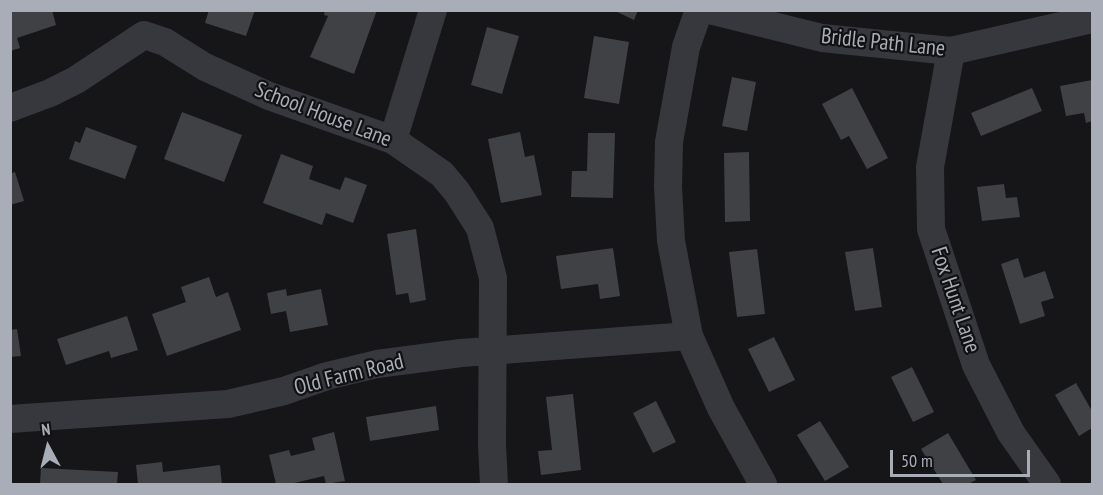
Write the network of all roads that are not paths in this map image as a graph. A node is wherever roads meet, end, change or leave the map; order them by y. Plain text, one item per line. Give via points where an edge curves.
1 (433, 10) edge
2 (699, 10) edge
3 (710, 10) edge
4 (1092, 19) edge
5 (146, 23) edge
6 (1010, 39) junction
7 (951, 51) junction
8 (941, 97) junction
9 (10, 108) edge
10 (393, 140) junction
11 (689, 336) junction
12 (493, 351) junction
13 (10, 418) edge
14 (494, 484) edge
15 (763, 484) edge
16 (1047, 484) edge

1 - 10 street
2 - 11 street via 686,47 675,101 668,176 671,241
3 - 7 street, Bridle Path Lane via 822,38
4 - 6 street, Bridle Path Lane
5 - 9 street, School House Lane via 76,80
5 - 10 street, School House Lane via 165,42 205,67 269,96
6 - 7 street, Bridle Path Lane
6 - 8 street via 967,70
7 - 8 street, Fox Hunt Lane
8 - 16 street, Fox Hunt Lane via 930,167 931,229 976,365 1011,433
10 - 12 street, School House Lane via 442,174 480,228 493,278
11 - 12 street, Old Farm Road
11 - 15 street
12 - 13 street, Old Farm Road via 377,364 228,404
12 - 14 street, School House Lane

